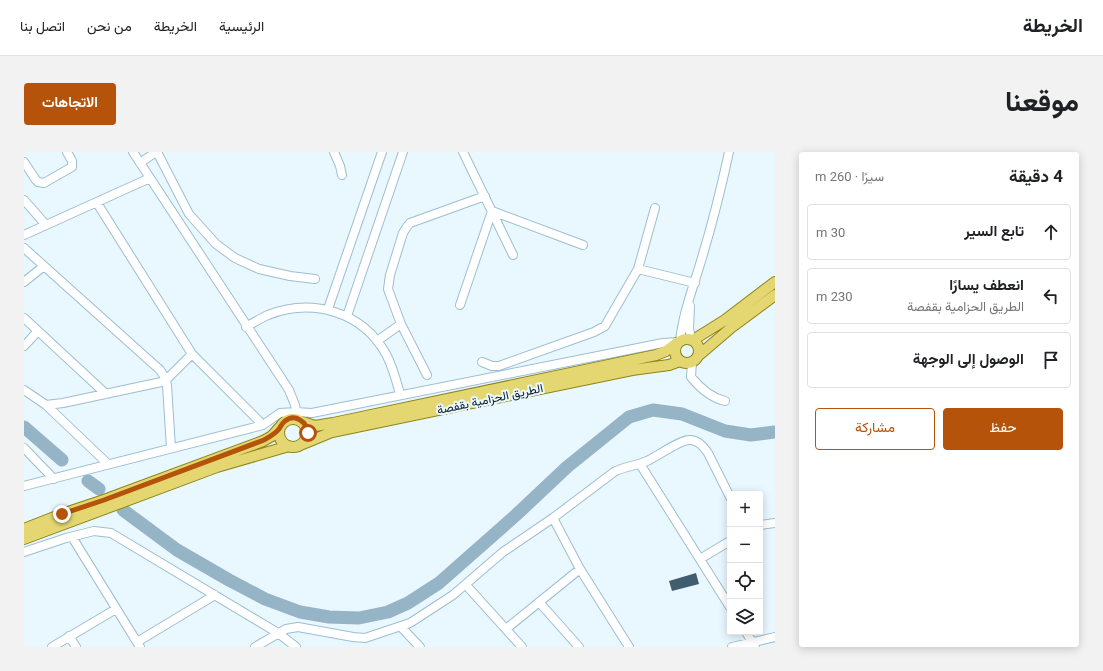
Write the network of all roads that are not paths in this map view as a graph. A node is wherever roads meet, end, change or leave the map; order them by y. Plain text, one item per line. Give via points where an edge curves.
1 (67, 152) edge
2 (133, 152) edge
3 (157, 152) edge
4 (334, 152) edge
5 (382, 152) edge
6 (402, 152) edge
7 (463, 152) edge
8 (729, 152) edge
9 (24, 162) edge
10 (140, 163) junction
11 (342, 175) dead end
12 (150, 178) junction
13 (485, 196) junction
14 (24, 200) edge
15 (97, 203) junction
16 (655, 208) dead end
17 (492, 211) junction
18 (46, 225) junction
19 (24, 235) edge
20 (583, 245) dead end
21 (24, 248) edge
22 (514, 254) dead end
23 (44, 266) junction
24 (638, 269) junction
25 (315, 279) dead end
26 (24, 282) edge
27 (775, 282) edge
28 (695, 283) junction
29 (691, 295) junction
30 (775, 295) edge
31 (460, 304) dead end
32 (328, 309) junction
33 (347, 316) junction
34 (24, 318) edge
35 (402, 324) junction
36 (246, 327) junction
37 (38, 332) junction
38 (692, 340) junction
39 (377, 341) junction
40 (679, 342) junction
41 (24, 346) edge
42 (192, 354) junction
43 (695, 359) junction
44 (680, 361) junction
45 (482, 362) dead end
46 (427, 375) dead end
47 (166, 380) junction
48 (24, 390) edge
49 (106, 394) junction
50 (400, 394) junction
51 (725, 401) dead end
52 (46, 405) junction
53 (295, 417) junction
54 (263, 425) junction
55 (280, 428) junction
56 (303, 444) junction
57 (289, 446) junction
58 (24, 448) edge
59 (171, 448) junction
60 (108, 464) junction
61 (640, 464) junction
62 (54, 479) junction
63 (24, 486) edge
64 (727, 491) edge
65 (553, 518) junction
66 (775, 523) edge
67 (763, 525) edge
68 (24, 529) edge
69 (72, 537) junction
70 (24, 539) edge
71 (727, 543) edge
72 (24, 552) edge
73 (700, 559) junction
74 (580, 568) junction
75 (466, 585) junction
76 (215, 595) junction
77 (539, 602) junction
78 (727, 602) edge
79 (116, 609) junction
80 (401, 627) junction
81 (506, 629) junction
82 (278, 633) junction
83 (748, 635) edge
84 (69, 636) junction
85 (775, 636) edge
86 (138, 644) edge
87 (753, 644) edge
88 (52, 647) edge
89 (76, 647) edge
90 (255, 647) edge
91 (296, 647) edge
92 (420, 647) edge
93 (522, 647) edge
94 (579, 647) edge
95 (629, 647) edge
96 (732, 647) edge

1 - 9 street via 72,167 44,182 36,180
2 - 10 street
3 - 10 street
3 - 25 street via 189,214 216,244 235,258 259,269
4 - 11 street
5 - 32 street
6 - 33 street
7 - 13 street
8 - 28 street via 716,211
10 - 12 street
12 - 15 street
12 - 36 street
13 - 17 street
13 - 35 street via 410,223 406,228 388,285
14 - 18 street
15 - 18 street
15 - 42 street
16 - 24 street
17 - 20 street
17 - 22 street
17 - 31 street
18 - 19 street
21 - 23 street
23 - 26 street
23 - 47 street via 160,370
24 - 28 street
24 - 45 street via 605,326 499,366
27 - 38 main road via 725,320
28 - 29 street
29 - 38 street via 689,328
29 - 40 street via 684,314
30 - 43 main road
32 - 33 street
32 - 36 street via 286,310 268,315
33 - 39 street
34 - 37 street
35 - 39 street
35 - 46 street
36 - 53 street via 289,390
37 - 41 street
37 - 49 street
38 - 40 main road via 685,339
38 - 43 main road via 699,347
39 - 50 street via 393,369
40 - 44 main road via 675,353
40 - 50 street
40 - 53 main road, الطريق الحزامية بقفصة via 656,355 334,424 315,426
42 - 47 street
42 - 54 street
43 - 44 main road via 686,363
43 - 51 street via 691,377 698,386 717,399
44 - 56 main road, الطريق الحزامية بقفصة via 332,432
47 - 49 street
47 - 59 street
48 - 52 street
49 - 52 street
50 - 53 street
52 - 60 street
53 - 54 street via 280,413
53 - 55 main road via 284,421
53 - 56 main road via 306,425 308,433
54 - 59 street
55 - 57 main road via 279,436
55 - 68 main road via 264,440
56 - 57 main road
57 - 70 main road via 217,467
58 - 62 street
59 - 60 street
60 - 62 street
61 - 64 street via 686,440 693,440 704,447
61 - 65 street via 614,472
61 - 73 street
62 - 63 street
65 - 74 street
65 - 75 street via 503,552
66 - 67 street
69 - 72 street
69 - 76 street via 94,531 111,533
69 - 79 street
71 - 73 street
73 - 78 street
74 - 77 street
74 - 95 street
75 - 80 street via 410,624
75 - 81 street
76 - 82 street
76 - 86 street
77 - 81 street
77 - 94 street
79 - 84 street
79 - 86 street
80 - 82 street via 365,638 296,627
80 - 92 street
81 - 93 street
82 - 90 street
82 - 91 street
83 - 87 street
84 - 88 street
84 - 89 street
85 - 87 street
87 - 96 street

